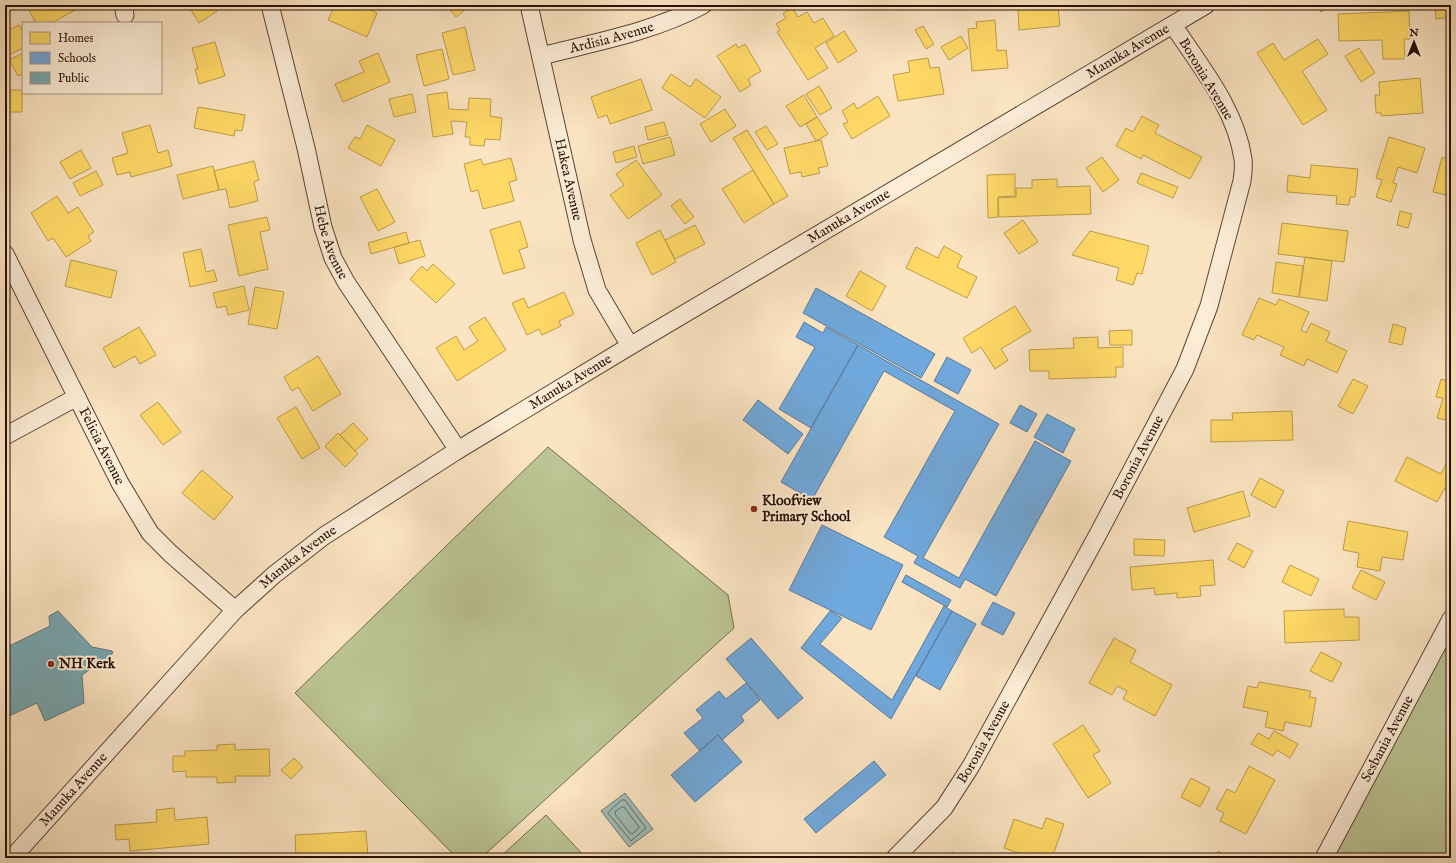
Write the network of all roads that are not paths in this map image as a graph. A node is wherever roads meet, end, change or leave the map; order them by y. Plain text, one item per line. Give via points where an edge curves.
1 (270, 5) edge
2 (529, 5) edge
3 (703, 5) edge
4 (1206, 5) edge
5 (1173, 25) junction
6 (541, 56) junction
7 (5, 254) edge
8 (630, 346) junction
9 (77, 397) junction
10 (5, 436) edge
11 (458, 450) junction
12 (235, 610) junction
13 (1451, 619) edge
14 (12, 858) edge
15 (895, 858) edge
16 (1324, 858) edge

1 - 11 street, Hebe Avenue via 306,148 322,227 333,258 346,282
2 - 6 street, Hakea Avenue
3 - 6 street, Ardisia Avenue via 683,16 650,28
4 - 5 street, Manuka Avenue
5 - 8 street, Manuka Avenue
5 - 15 street, Boronia Avenue via 1228,110 1244,160 1242,181 1209,306 1185,369 971,766 944,808
6 - 8 street, Hakea Avenue via 582,240 597,290
7 - 9 street, Felicia Avenue
8 - 11 street, Manuka Avenue
9 - 10 street
9 - 12 street, Felicia Avenue via 120,483 150,533 170,554
11 - 12 street, Manuka Avenue via 324,536 275,574
12 - 14 street, Manuka Avenue
13 - 16 street, Sesbania Avenue

